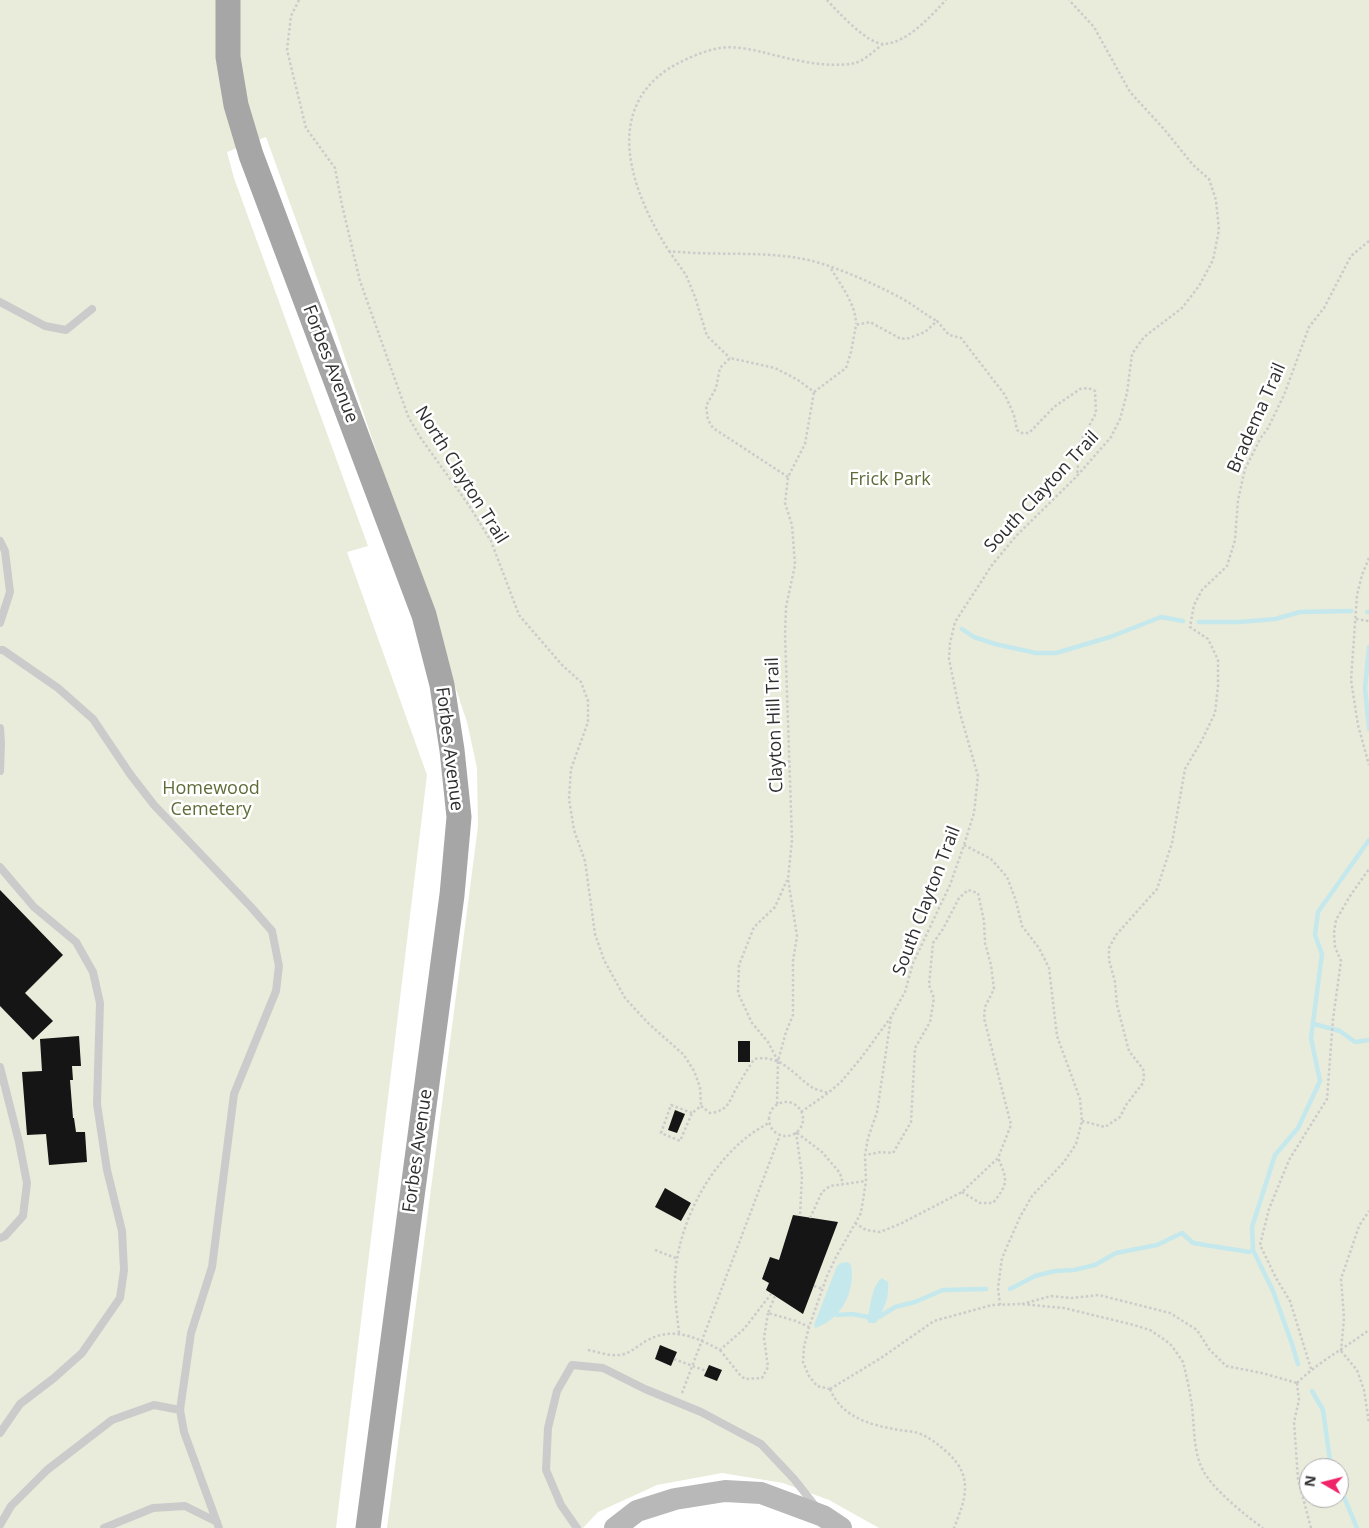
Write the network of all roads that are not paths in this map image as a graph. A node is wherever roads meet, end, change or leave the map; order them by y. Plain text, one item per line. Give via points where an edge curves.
1 (228, 0) edge
2 (0, 302) edge
3 (92, 310) dead end
4 (0, 541) edge
5 (0, 623) edge
6 (0, 650) edge
7 (0, 728) edge
8 (0, 771) edge
9 (0, 867) edge
10 (0, 1067) edge
11 (0, 1238) edge
12 (180, 1410) junction
13 (0, 1433) edge
14 (832, 1522) edge
15 (0, 1525) edge
16 (218, 1525) edge
17 (104, 1528) edge
18 (368, 1528) edge
19 (577, 1528) edge
20 (615, 1528) edge

1 - 18 main road, Forbes Avenue via 228,57 236,105 251,155 424,615 442,685 458,808 452,895
2 - 3 lane via 45,326 66,330
4 - 5 lane via 5,551 10,592
6 - 12 lane via 31,667 92,719 154,805 272,931 280,966 276,991 234,1094 212,1267 190,1333
7 - 8 lane
9 - 13 lane via 34,907 76,942 93,972 100,1003 97,1104 107,1170 122,1231 124,1270 120,1298 82,1353 20,1404
10 - 11 lane via 27,1184 23,1216
12 - 15 lane via 154,1405 112,1420 47,1470 11,1506
12 - 16 lane via 184,1432
14 - 19 lane via 761,1444 701,1412 603,1368 572,1365 558,1391 548,1428 546,1470 561,1505
14 - 20 street via 760,1493 725,1491 675,1499 636,1511
16 - 17 lane via 185,1506 153,1508

